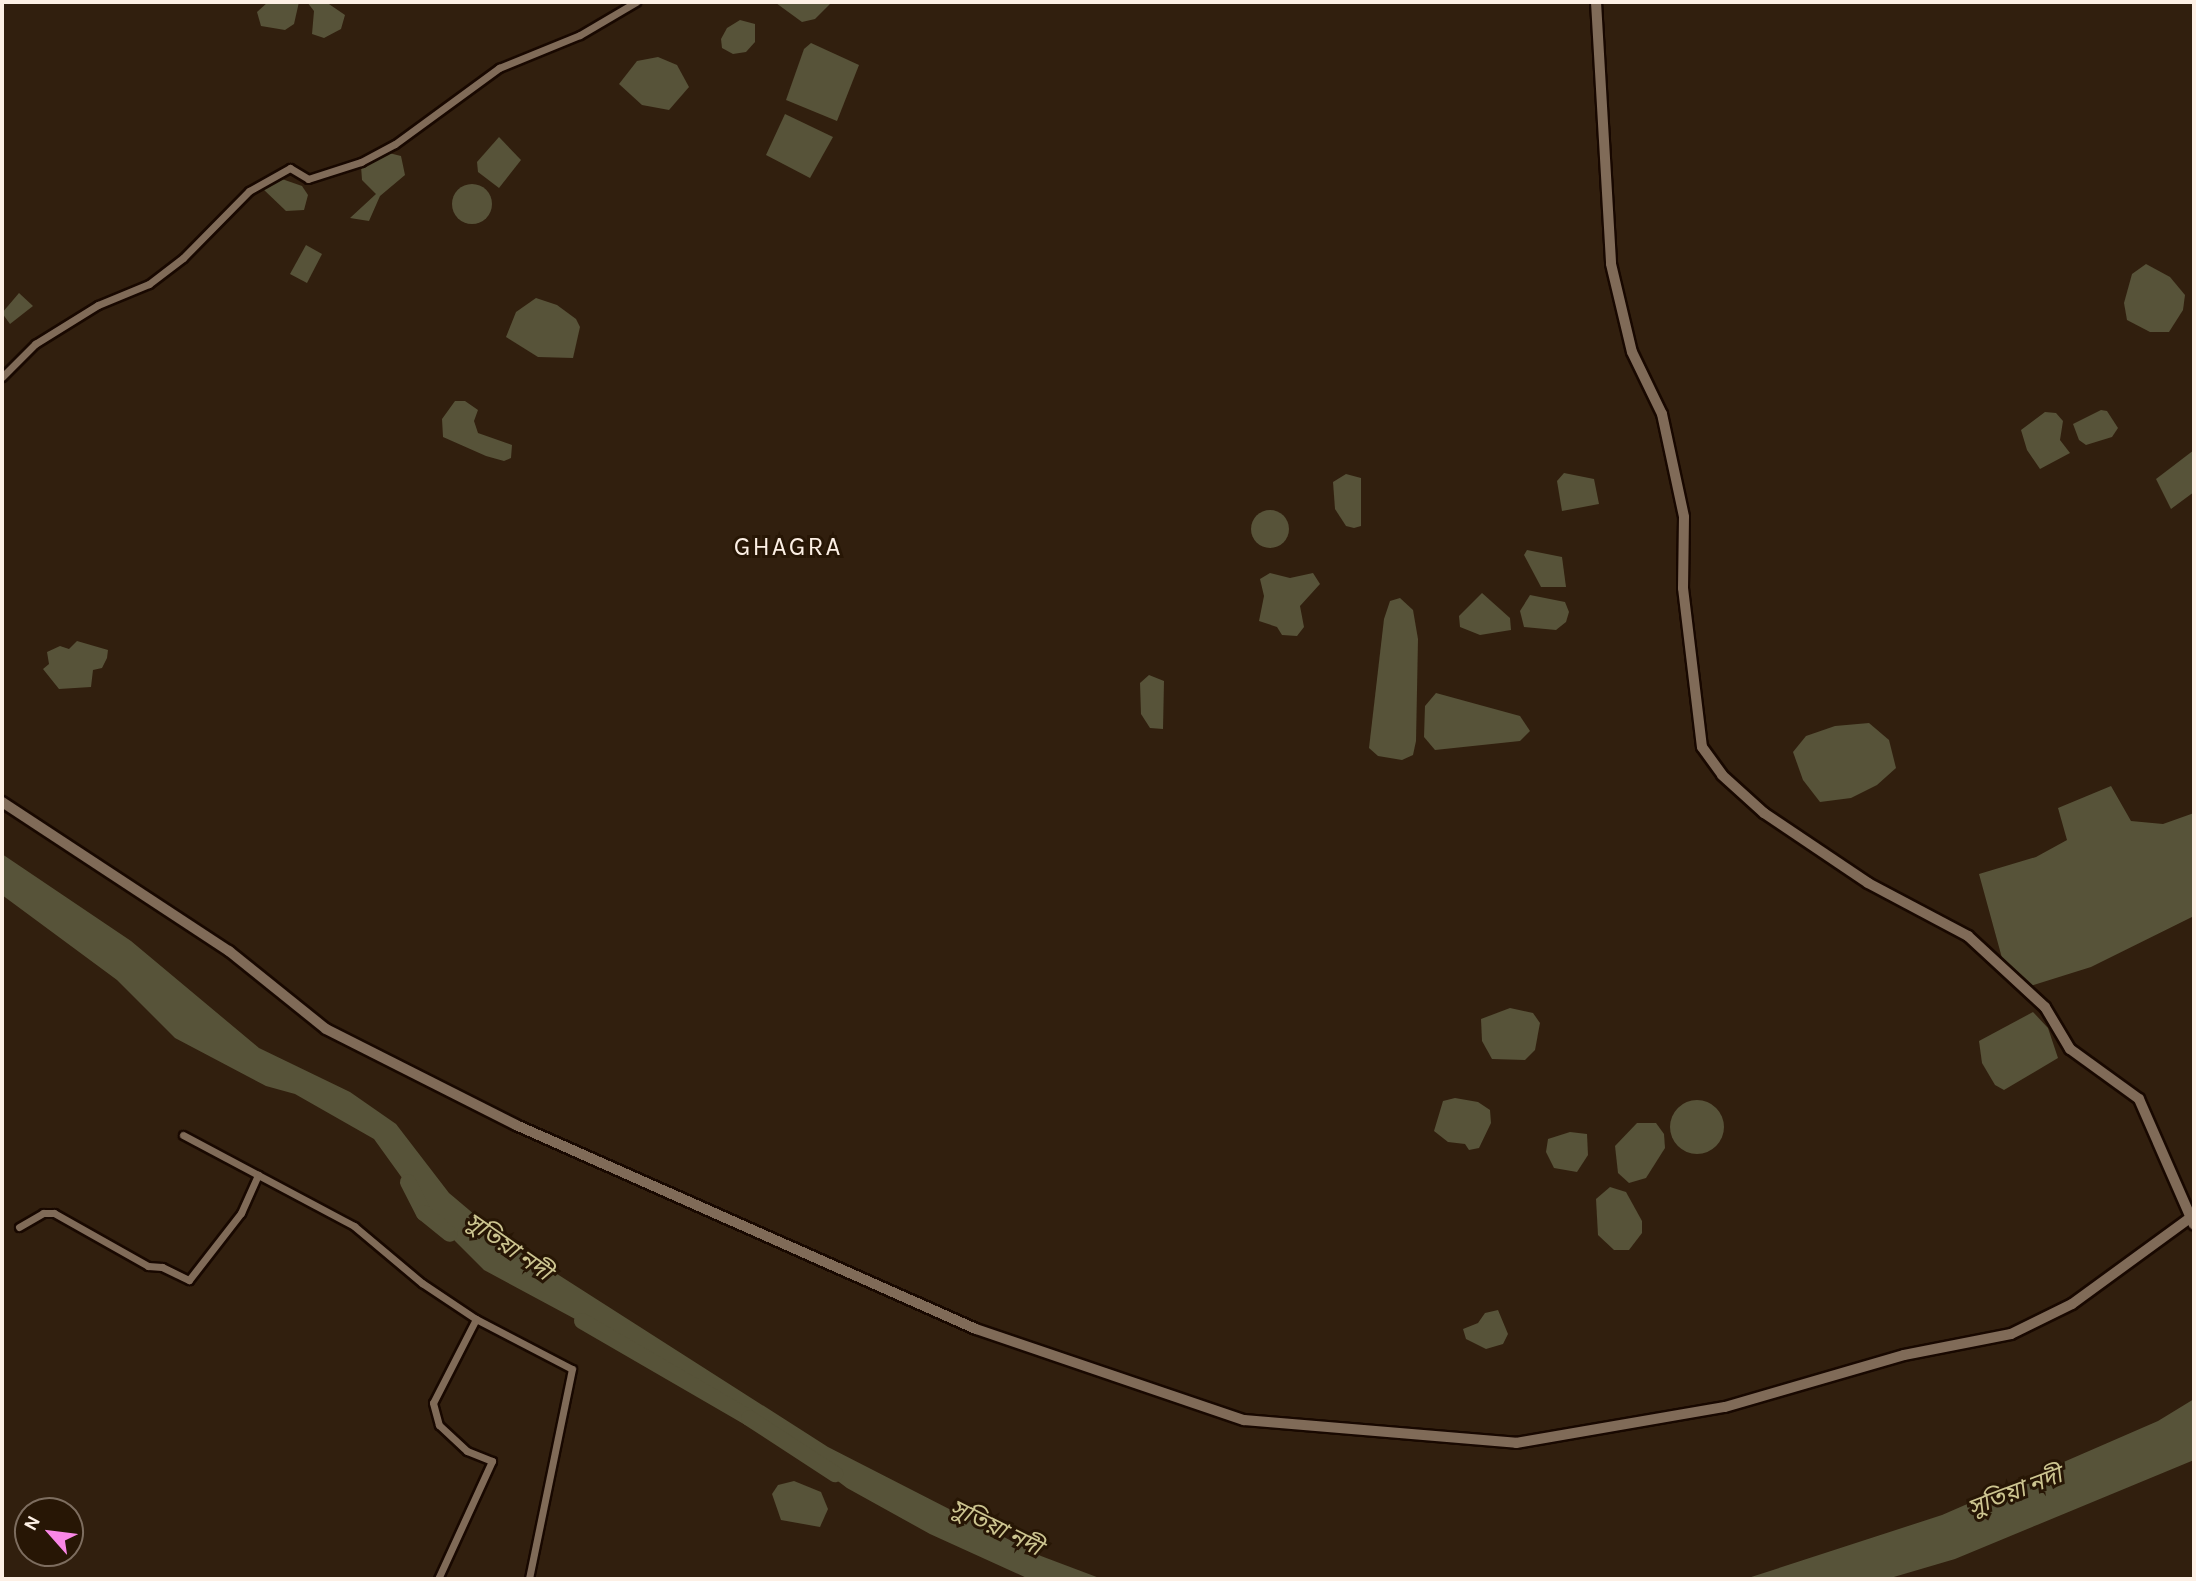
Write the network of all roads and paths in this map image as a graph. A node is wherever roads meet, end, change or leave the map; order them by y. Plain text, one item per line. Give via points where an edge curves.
1 (636, 2) edge
2 (1596, 2) edge
3 (2, 377) edge
4 (2, 802) edge
5 (183, 1135) dead end
6 (258, 1175) junction
7 (2193, 1220) edge
8 (19, 1227) dead end
9 (476, 1319) junction
10 (438, 1579) edge
11 (529, 1579) edge

1 - 3 street via 580,36 499,68 395,144 361,162 308,179 290,168 249,191 183,258 149,284 98,305 35,344
2 - 7 street via 1611,264 1632,352 1662,414 1684,517 1683,588 1702,747 1721,775 1764,813 1868,883 1968,936 2045,1007 2070,1049 2139,1100
4 - 7 street via 229,951 326,1029 516,1125 976,1329 1244,1420 1516,1443 1725,1408 1904,1355 2011,1334 2072,1304
5 - 6 street
6 - 8 street via 241,1213 189,1280 162,1266 148,1266 54,1213 43,1213
6 - 9 street via 354,1227 422,1283
9 - 10 street via 433,1403 439,1424 467,1451 492,1461
9 - 11 street via 572,1369

